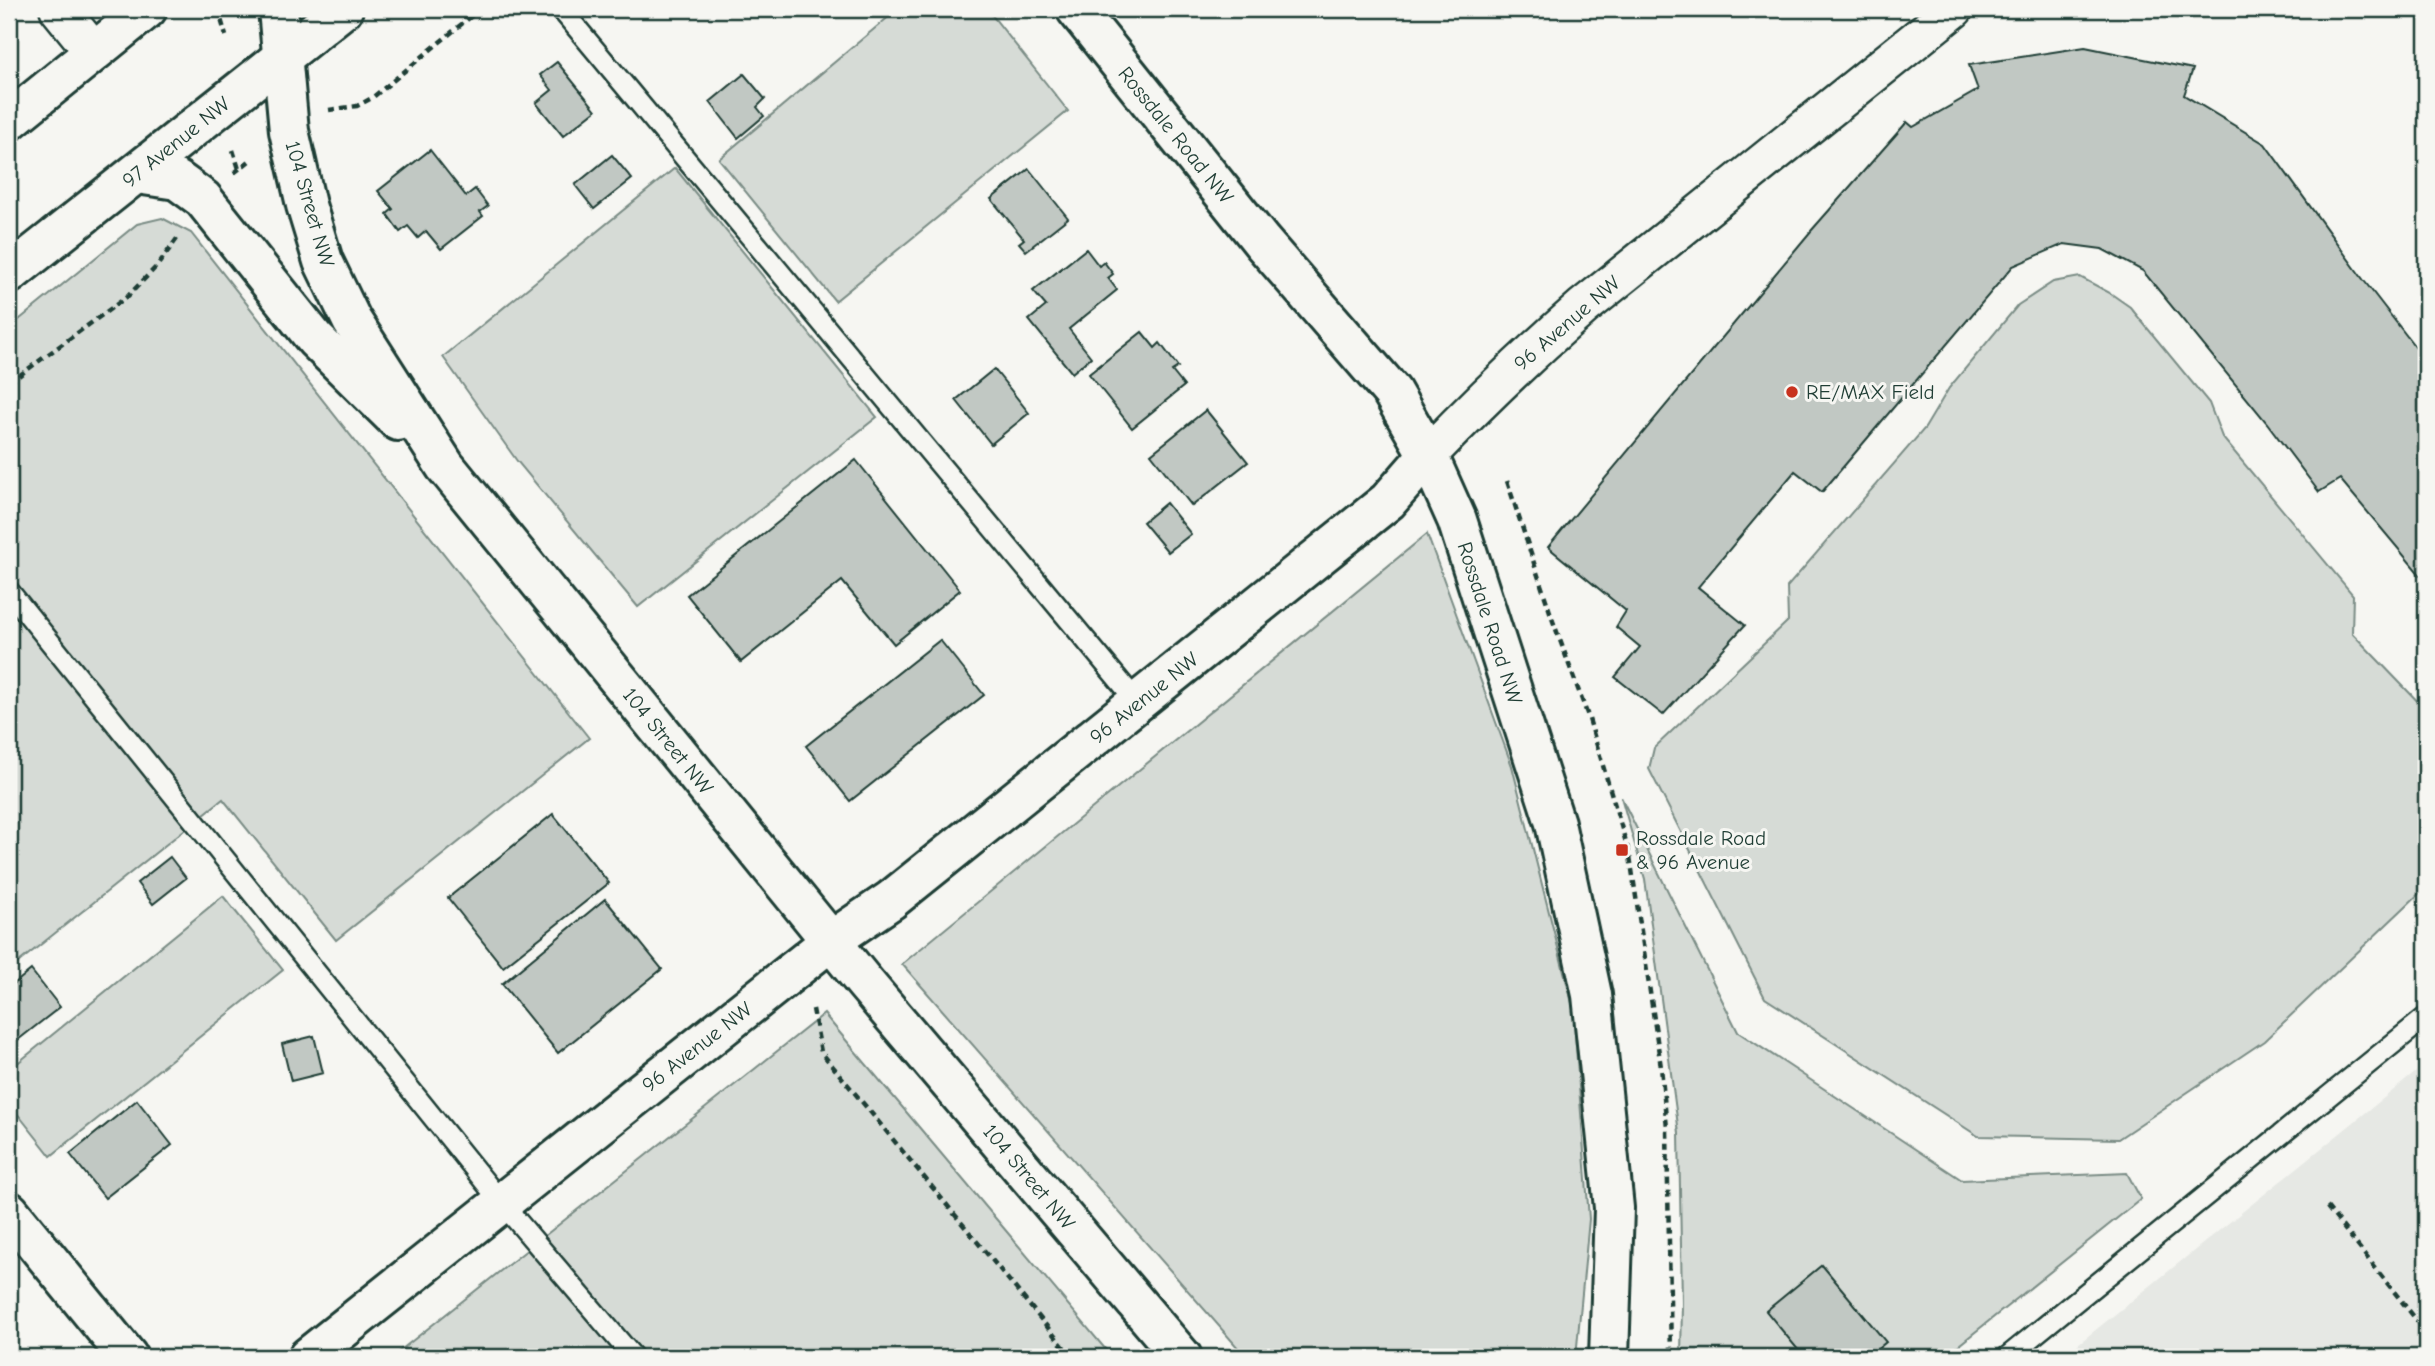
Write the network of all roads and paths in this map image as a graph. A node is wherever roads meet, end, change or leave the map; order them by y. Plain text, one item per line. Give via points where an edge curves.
1 (60, 9) edge
2 (147, 9) edge
3 (218, 9) edge
4 (278, 9) edge
5 (342, 9) edge
6 (480, 9) edge
7 (561, 9) edge
8 (1076, 9) edge
9 (1954, 9) edge
10 (226, 36) dead end
11 (94, 52) junction
12 (281, 55) junction
13 (321, 111) dead end
14 (9, 121) edge
15 (258, 153) dead end
16 (137, 174) junction
17 (229, 177) dead end
18 (182, 230) dead end
19 (9, 274) edge
20 (9, 383) edge
21 (1428, 455) junction
22 (445, 466) junction
23 (9, 591) edge
24 (1138, 703) junction
25 (832, 940) junction
26 (818, 1000) dead end
27 (2426, 1017) edge
28 (500, 1202) junction
29 (2327, 1207) dead end
30 (9, 1211) edge
31 (2426, 1332) edge
32 (128, 1357) edge
33 (308, 1357) edge
34 (633, 1357) edge
35 (1072, 1357) edge
36 (1182, 1357) edge
37 (1609, 1357) edge
38 (2007, 1357) edge

1 - 11 street
2 - 11 main road
3 - 10 path
4 - 12 main road, 104 Street NW
5 - 12 main road, 97 Avenue NW
6 - 13 path via 372,98 357,106
7 - 24 lane
8 - 21 main road, Rossdale Road NW via 1262,243 1392,392
9 - 21 street, 96 Avenue NW via 1583,307
11 - 14 main road
12 - 16 main road, 97 Avenue NW
12 - 22 main road, 104 Street NW via 289,131 324,261 352,321
15 - 17 path
16 - 19 main road, 97 Avenue NW
16 - 22 main road via 177,180 203,199 314,339
18 - 20 path via 128,296
21 - 24 main road, 96 Avenue NW via 1388,501
21 - 37 main road, Rossdale Road NW via 1457,520 1555,823 1592,995 1614,1208
22 - 25 main road, 104 Street NW
23 - 28 lane
24 - 25 main road, 96 Avenue NW via 891,900
25 - 28 main road, 96 Avenue NW
25 - 36 main road, 104 Street NW
26 - 35 path via 812,1012 821,1052
27 - 38 lane
28 - 33 main road, 96 Avenue NW
28 - 34 lane
29 - 31 path
30 - 32 main road

